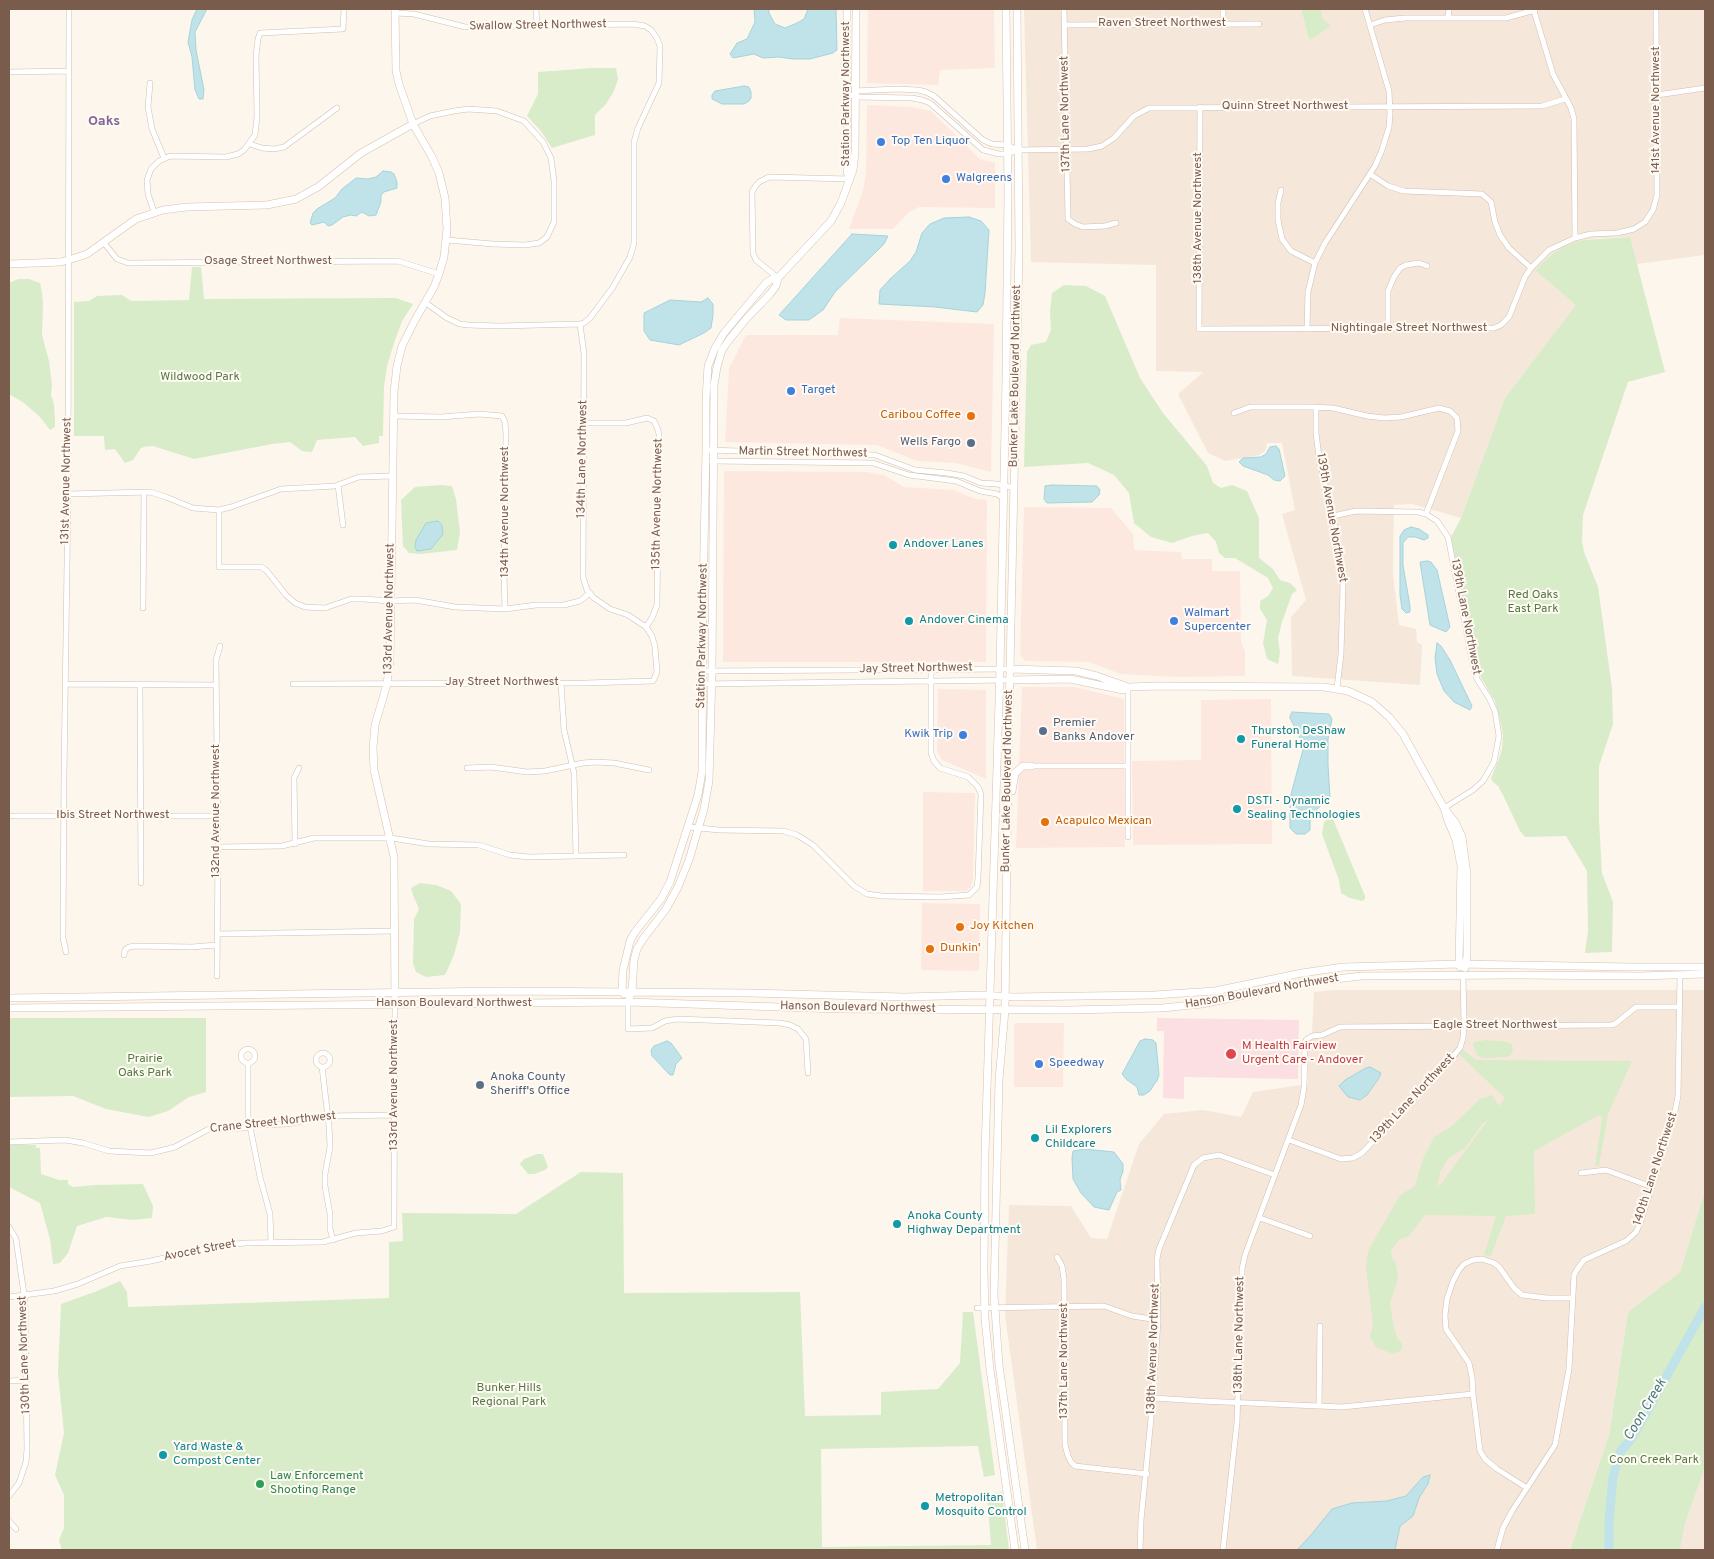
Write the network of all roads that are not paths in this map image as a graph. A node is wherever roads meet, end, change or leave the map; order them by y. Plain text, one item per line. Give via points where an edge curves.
1 (69, 9) edge
2 (344, 9) edge
3 (536, 9) edge
4 (847, 9) edge
5 (856, 9) edge
6 (1006, 9) edge
7 (1017, 9) edge
8 (1064, 9) edge
9 (1223, 9) edge
10 (1365, 9) edge
11 (1449, 9) edge
12 (1656, 9) edge
13 (1535, 10) edge
14 (395, 11) edge
15 (1448, 18) junction
16 (1223, 24) junction
17 (1259, 24) dead end
18 (1370, 24) junction
19 (1065, 25) junction
20 (536, 26) junction
21 (9, 72) edge
22 (68, 72) junction
23 (150, 83) dead end
24 (1705, 88) edge
25 (847, 94) junction
26 (856, 94) junction
27 (1657, 95) junction
28 (1565, 99) junction
29 (1390, 106) junction
30 (337, 108) dead end
31 (1200, 108) junction
32 (412, 124) junction
33 (250, 144) junction
34 (1007, 146) junction
35 (1018, 150) junction
36 (1067, 150) junction
37 (1008, 154) junction
38 (164, 158) junction
39 (1370, 174) junction
40 (849, 179) junction
41 (1281, 190) dead end
42 (1653, 210) joint
43 (154, 212) junction
44 (1116, 224) dead end
45 (1575, 238) junction
46 (447, 240) junction
47 (104, 243) junction
48 (69, 260) junction
49 (1315, 263) junction
50 (9, 264) edge
51 (1426, 266) dead end
52 (1531, 268) junction
53 (440, 274) junction
54 (778, 278) junction
55 (426, 303) junction
56 (580, 324) junction
57 (1199, 329) joint
58 (1307, 329) junction
59 (1388, 329) junction
60 (706, 399) junction
61 (714, 399) junction
62 (1316, 408) junction
63 (1234, 413) dead end
64 (394, 416) junction
65 (584, 423) junction
66 (710, 450) junction
67 (710, 461) junction
68 (392, 476) junction
69 (338, 485) junction
70 (1004, 486) junction
71 (1014, 488) junction
72 (144, 492) junction
73 (68, 494) junction
74 (1003, 498) junction
75 (219, 510) junction
76 (1426, 514) junction
77 (1333, 516) junction
78 (342, 526) dead end
79 (590, 593) junction
80 (390, 601) junction
81 (143, 608) dead end
82 (505, 609) junction
83 (646, 627) junction
84 (220, 646) dead end
85 (931, 669) junction
86 (1000, 669) junction
87 (1010, 669) junction
88 (702, 671) junction
89 (712, 672) junction
90 (1000, 680) junction
91 (1010, 680) junction
92 (932, 681) junction
93 (562, 683) junction
94 (712, 683) junction
95 (65, 684) junction
96 (293, 684) dead end
97 (387, 684) junction
98 (702, 684) junction
99 (140, 685) junction
100 (216, 685) junction
101 (1128, 687) junction
102 (1337, 688) junction
103 (572, 765) junction
104 (1031, 766) joint
105 (1128, 766) junction
106 (299, 768) dead end
107 (467, 768) dead end
108 (649, 770) dead end
109 (1444, 808) junction
110 (9, 816) edge
111 (64, 816) junction
112 (140, 816) junction
113 (218, 816) junction
114 (1007, 823) junction
115 (689, 827) junction
116 (698, 828) junction
117 (1128, 837) dead end
118 (390, 838) junction
119 (295, 844) junction
120 (218, 847) junction
121 (576, 855) junction
122 (624, 855) dead end
123 (141, 882) dead end
124 (394, 931) junction
125 (217, 934) junction
126 (216, 945) junction
127 (66, 952) dead end
128 (124, 955) dead end
129 (1464, 961) junction
130 (1705, 967) edge
131 (1705, 974) edge
132 (1463, 975) junction
133 (1680, 975) junction
134 (216, 976) dead end
135 (622, 991) junction
136 (632, 991) junction
137 (395, 992) junction
138 (991, 995) junction
139 (1004, 997) junction
140 (9, 998) edge
141 (628, 1002) junction
142 (395, 1004) junction
143 (1680, 1006) junction
144 (9, 1008) edge
145 (990, 1009) junction
146 (1005, 1010) junction
147 (1464, 1026) junction
148 (1306, 1040) joint
149 (248, 1064) dead end
150 (322, 1067) dead end
151 (808, 1073) dead end
152 (395, 1115) junction
153 (328, 1116) junction
154 (250, 1127) junction
155 (1289, 1140) junction
156 (9, 1142) edge
157 (1581, 1173) dead end
158 (1275, 1175) junction
159 (1652, 1186) junction
160 (1260, 1218) junction
161 (394, 1226) joint
162 (9, 1228) edge
163 (1310, 1236) dead end
164 (332, 1240) junction
165 (271, 1242) junction
166 (1057, 1257) dead end
167 (24, 1295) junction
168 (9, 1297) edge
169 (1572, 1298) junction
170 (1064, 1306) junction
171 (980, 1308) junction
172 (994, 1308) junction
173 (1158, 1320) junction
174 (1320, 1326) dead end
175 (27, 1380) junction
176 (9, 1381) edge
177 (1473, 1394) junction
178 (1153, 1398) junction
179 (1238, 1403) junction
180 (1319, 1406) junction
181 (1147, 1474) junction
182 (1527, 1488) junction
183 (9, 1496) edge
184 (9, 1521) edge
185 (16, 1529) dead end
186 (1015, 1550) edge
187 (1025, 1550) edge
188 (1140, 1550) edge
189 (1223, 1550) edge
190 (1497, 1550) edge

1 - 22 street, 131st Avenue Northwest
2 - 33 street via 343,29 260,33 256,56 257,126
3 - 20 street
4 - 25 main road, Station Parkway Northwest
5 - 26 main road, Station Parkway Northwest
6 - 34 main road, Bunker Lake Boulevard Northwest
7 - 35 main road, Bunker Lake Boulevard Northwest
8 - 19 street, 137th Lane Northwest
9 - 16 street
10 - 18 street
11 - 15 street
12 - 27 street, 141st Avenue Northwest
13 - 15 street via 1506,18
13 - 28 street via 1553,74
14 - 20 street, Swallow Street Northwest via 465,27
14 - 32 main road, 133rd Avenue Northwest via 396,71
15 - 18 street via 1405,18
16 - 17 street, Raven Street Northwest
16 - 19 street, Raven Street Northwest
18 - 29 street via 1389,91
19 - 36 street, 137th Lane Northwest
20 - 56 street, Swallow Street Northwest via 645,26 660,46 659,83 634,142 635,222 630,257 590,318
21 - 22 street
22 - 48 street, 131st Avenue Northwest
23 - 38 street via 148,107 152,129
24 - 27 street
25 - 26 street, Quinn Street Northwest
25 - 40 main road, Station Parkway Northwest
26 - 34 street, Quinn Street Northwest via 926,92 983,140
26 - 37 street, Quinn Street Northwest via 922,100 983,150
26 - 40 main road, Station Parkway Northwest via 855,152
27 - 42 street, 141st Avenue Northwest via 1657,195
28 - 29 street, Quinn Street Northwest via 1542,106
28 - 45 street via 1574,119
29 - 31 street, Quinn Street Northwest
29 - 39 street via 1389,126 1382,150
30 - 33 street via 284,147
31 - 36 street, Quinn Street Northwest via 1149,108 1134,116 1102,146
31 - 57 street, 138th Avenue Northwest
32 - 43 main road via 361,153 296,199 267,206 173,208
32 - 46 main road, 133rd Avenue Northwest via 432,157 441,181 446,198
32 - 46 street via 430,116 468,109 497,111 524,121 551,158 554,222 547,237 539,243 525,245
33 - 38 street via 238,154 226,157
34 - 35 street, Quinn Street Northwest
34 - 37 main road, Bunker Lake Boulevard Northwest
35 - 36 street, Quinn Street Northwest
35 - 37 street, Quinn Street Northwest
35 - 71 main road, Bunker Lake Boulevard Northwest
36 - 44 street, 137th Lane Northwest via 1068,219 1083,226
37 - 70 main road, Bunker Lake Boulevard Northwest
38 - 43 street via 154,165 147,180
39 - 49 street
39 - 52 street via 1388,186 1404,191 1482,194 1491,202 1500,235
40 - 54 main road, Station Parkway Northwest via 831,220
40 - 54 street via 769,177 755,186 752,192 753,253 756,260
41 - 49 street via 1278,220 1282,239 1291,251
42 - 45 street, Nightingale Street Northwest via 1640,226 1627,232
43 - 47 main road via 136,219
45 - 52 street, Nightingale Street Northwest via 1549,250
46 - 53 main road, 133rd Avenue Northwest
47 - 48 main road
47 - 53 street, Osage Street Northwest via 117,259 128,263 398,261
48 - 50 main road
48 - 73 street, 131st Avenue Northwest
49 - 58 street via 1308,292
51 - 59 street via 1419,263 1406,265 1394,277 1388,291
52 - 59 street, Nightingale Street Northwest via 1520,285 1509,317 1501,325 1487,328
53 - 55 main road, 133rd Avenue Northwest
54 - 60 main road, Station Parkway Northwest via 766,283 715,348 708,366
54 - 61 main road, Station Parkway Northwest via 770,294 722,350
55 - 56 street via 460,324
55 - 64 main road, 133rd Avenue Northwest via 406,337 400,356 395,377
56 - 65 street, 134th Lane Northwest via 584,354
57 - 58 street, Nightingale Street Northwest
58 - 59 street, Nightingale Street Northwest
60 - 61 main road
60 - 66 main road, Station Parkway Northwest
61 - 66 main road, Station Parkway Northwest
62 - 63 street via 1250,407
62 - 76 street via 1333,408 1375,417 1402,416 1440,408 1455,415 1458,432
62 - 77 street, 139th Avenue Northwest via 1319,457
64 - 68 main road, 133rd Avenue Northwest
64 - 82 street, 134th Avenue Northwest via 502,416 506,434
65 - 79 street, 134th Lane Northwest via 582,560 583,577
65 - 83 street, 135th Avenue Northwest via 626,423 647,418 657,426 657,605
66 - 67 main road, Station Parkway Northwest
66 - 70 street, Martin Street Northwest via 875,454 915,470 947,472 981,484
67 - 74 street, Martin Street Northwest via 873,463 909,475 956,481
67 - 88 main road, Station Parkway Northwest
67 - 89 main road, Station Parkway Northwest
68 - 69 street via 360,477
68 - 80 main road, 133rd Avenue Northwest
69 - 75 street via 281,489
69 - 78 street
70 - 71 street, Martin Street Northwest
70 - 74 main road, Bunker Lake Boulevard Northwest
71 - 87 main road, Bunker Lake Boulevard Northwest
72 - 73 street
72 - 75 street via 193,508
72 - 81 street
73 - 95 street, 131st Avenue Northwest
74 - 86 main road, Bunker Lake Boulevard Northwest
75 - 80 street via 219,567 261,567 286,595 305,607 325,608 351,599
76 - 77 street via 1362,511
76 - 109 street, 139th Lane Northwest via 1445,531 1450,544 1473,665 1495,711 1499,736 1494,762 1483,781
77 - 102 street, 139th Avenue Northwest via 1344,596
79 - 82 street via 580,601 564,605
79 - 83 street via 606,606
80 - 82 street via 415,600 455,607
80 - 97 main road, 133rd Avenue Northwest
83 - 93 street, Jay Street Northwest via 652,636 657,658 653,681
84 - 100 street, 132nd Avenue Northwest via 216,660
85 - 86 street, Jay Street Northwest
85 - 89 street, Jay Street Northwest
85 - 92 street
86 - 87 street, Jay Street Northwest
86 - 90 main road, Bunker Lake Boulevard Northwest
87 - 91 main road, Bunker Lake Boulevard Northwest
87 - 101 main road, Jay Street Northwest via 1076,671
88 - 89 street, Jay Street Northwest
88 - 98 main road, Station Parkway Northwest
89 - 94 main road, Station Parkway Northwest
90 - 91 street, Jay Street Northwest
90 - 92 street, Jay Street Northwest
90 - 138 main road, Bunker Lake Boulevard Northwest
91 - 101 main road, Jay Street Northwest via 1070,679 1122,690
91 - 114 main road, Bunker Lake Boulevard Northwest
92 - 94 street, Jay Street Northwest
92 - 116 street via 930,753 940,768 968,777 981,794 977,887 969,895 867,894 854,886 813,845 797,835 784,831
93 - 97 street, Jay Street Northwest
93 - 103 street via 564,730
94 - 98 street, Jay Street Northwest
94 - 116 main road, Station Parkway Northwest via 709,781
95 - 99 street
95 - 111 street, 131st Avenue Northwest
96 - 97 street, Jay Street Northwest
97 - 118 main road, 133rd Avenue Northwest via 373,748 374,770
98 - 115 main road, Station Parkway Northwest via 702,772
99 - 100 street
99 - 112 street
100 - 113 street, 132nd Avenue Northwest
101 - 102 main road, Jay Street Northwest
101 - 105 street
102 - 109 main road, Jay Street Northwest via 1361,696 1389,717 1409,743
103 - 107 street via 527,772 491,767
103 - 108 street via 614,763
103 - 121 street
104 - 105 street
104 - 114 main road via 1023,766 1014,773
105 - 117 street
106 - 119 street via 294,778
109 - 129 main road, Jay Street Northwest via 1461,866
109 - 129 main road, Jay Street Northwest via 1455,822 1464,846 1467,875
110 - 111 street, Ibis Street Northwest
111 - 112 street, Ibis Street Northwest
111 - 127 street, 131st Avenue Northwest
112 - 113 street, Ibis Street Northwest
112 - 123 street
113 - 120 street, 132nd Avenue Northwest
114 - 139 main road, Bunker Lake Boulevard Northwest
115 - 116 street
115 - 135 main road, Station Parkway Northwest via 661,900 630,941
116 - 136 main road, Station Parkway Northwest via 674,897 637,949
118 - 119 street via 314,838
118 - 121 street via 429,844 479,845 529,857
118 - 124 main road, 133rd Avenue Northwest via 394,857
119 - 120 street
120 - 125 street, 132nd Avenue Northwest
121 - 122 street
124 - 125 street
124 - 137 main road, 133rd Avenue Northwest
125 - 126 street, 132nd Avenue Northwest
126 - 128 street via 192,948 135,946 125,950
126 - 134 street, 132nd Avenue Northwest
129 - 130 main road, Hanson Boulevard Northwest via 1631,968
129 - 132 main road
129 - 139 main road, Hanson Boulevard Northwest via 1343,967 1195,994
131 - 133 main road, Hanson Boulevard Northwest
132 - 133 main road, Hanson Boulevard Northwest
132 - 146 main road, Hanson Boulevard Northwest via 1338,978 1182,1007
132 - 147 street, 139th Lane Northwest
133 - 143 street, 140th Lane Northwest
135 - 136 main road, Hanson Boulevard Northwest
135 - 137 main road, Hanson Boulevard Northwest
135 - 141 main road, Station Parkway Northwest
136 - 138 main road, Hanson Boulevard Northwest via 904,997
136 - 141 main road, Station Parkway Northwest
137 - 140 main road, Hanson Boulevard Northwest
137 - 142 main road, 133rd Avenue Northwest
138 - 139 main road, Hanson Boulevard Northwest
138 - 145 main road, Bunker Lake Boulevard Northwest
139 - 146 main road, Bunker Lake Boulevard Northwest
141 - 142 main road, Hanson Boulevard Northwest
141 - 145 main road, Hanson Boulevard Northwest via 831,1009
141 - 151 street, Station Parkway Northwest via 628,1029 652,1028 671,1020 790,1025 798,1029 806,1040
142 - 144 main road, Hanson Boulevard Northwest
142 - 152 street, 133rd Avenue Northwest
143 - 147 street, Eagle Street Northwest via 1636,1007 1611,1025
143 - 159 street, 140th Lane Northwest via 1676,1111
145 - 146 main road, Hanson Boulevard Northwest
145 - 171 main road, Bunker Lake Boulevard Northwest via 984,1294
146 - 172 main road, Bunker Lake Boulevard Northwest
147 - 148 street, Eagle Street Northwest via 1340,1027
147 - 155 street, 139th Lane Northwest via 1460,1048 1362,1153 1341,1159
148 - 155 street, 138th Lane Northwest via 1303,1097
149 - 154 street
150 - 153 street
152 - 153 street, Crane Street Northwest
152 - 161 street, 133rd Avenue Northwest
153 - 154 street, Crane Street Northwest
153 - 164 street via 330,1147 325,1186
154 - 156 street, Crane Street Northwest via 209,1129 175,1147 151,1153 109,1151 65,1140
154 - 165 street via 270,1214
155 - 158 street, 138th Lane Northwest
157 - 159 street via 1606,1170
158 - 160 street, 138th Lane Northwest
158 - 173 street, 138th Avenue Northwest via 1219,1155 1203,1158 1194,1165 1159,1249
159 - 169 street, 140th Lane Northwest via 1636,1232 1626,1241 1584,1260 1574,1275
160 - 163 street
160 - 179 street, 138th Lane Northwest via 1242,1269
161 - 164 street, Avocet Street
162 - 167 street, 130th Lane Northwest via 16,1239
164 - 165 street, Avocet Street
165 - 167 street, Avocet Street via 227,1244 120,1266 78,1284
166 - 170 street, 137th Lane Northwest via 1062,1266
167 - 168 street, Avocet Street
167 - 175 street, 130th Lane Northwest
169 - 177 street via 1522,1295 1499,1267 1487,1260 1464,1264 1458,1270 1448,1299 1446,1329 1469,1363
169 - 182 street, 140th Lane Northwest via 1569,1369 1556,1445
170 - 172 street
170 - 173 street via 1104,1306 1132,1316
170 - 181 street, 137th Lane Northwest via 1065,1445 1068,1456 1075,1466
171 - 172 street
171 - 186 main road, Bunker Lake Boulevard Northwest
172 - 187 main road, Bunker Lake Boulevard Northwest
173 - 178 street, 138th Avenue Northwest
174 - 180 street
175 - 176 street
175 - 183 street, 130th Lane Northwest via 26,1462 19,1482
177 - 180 street via 1342,1407
177 - 182 street via 1480,1451 1497,1469
178 - 179 street
178 - 181 street, 138th Avenue Northwest
179 - 180 street
179 - 189 street, 138th Lane Northwest
181 - 188 street, 138th Avenue Northwest
182 - 190 street, 140th Lane Northwest via 1503,1528
184 - 185 street

